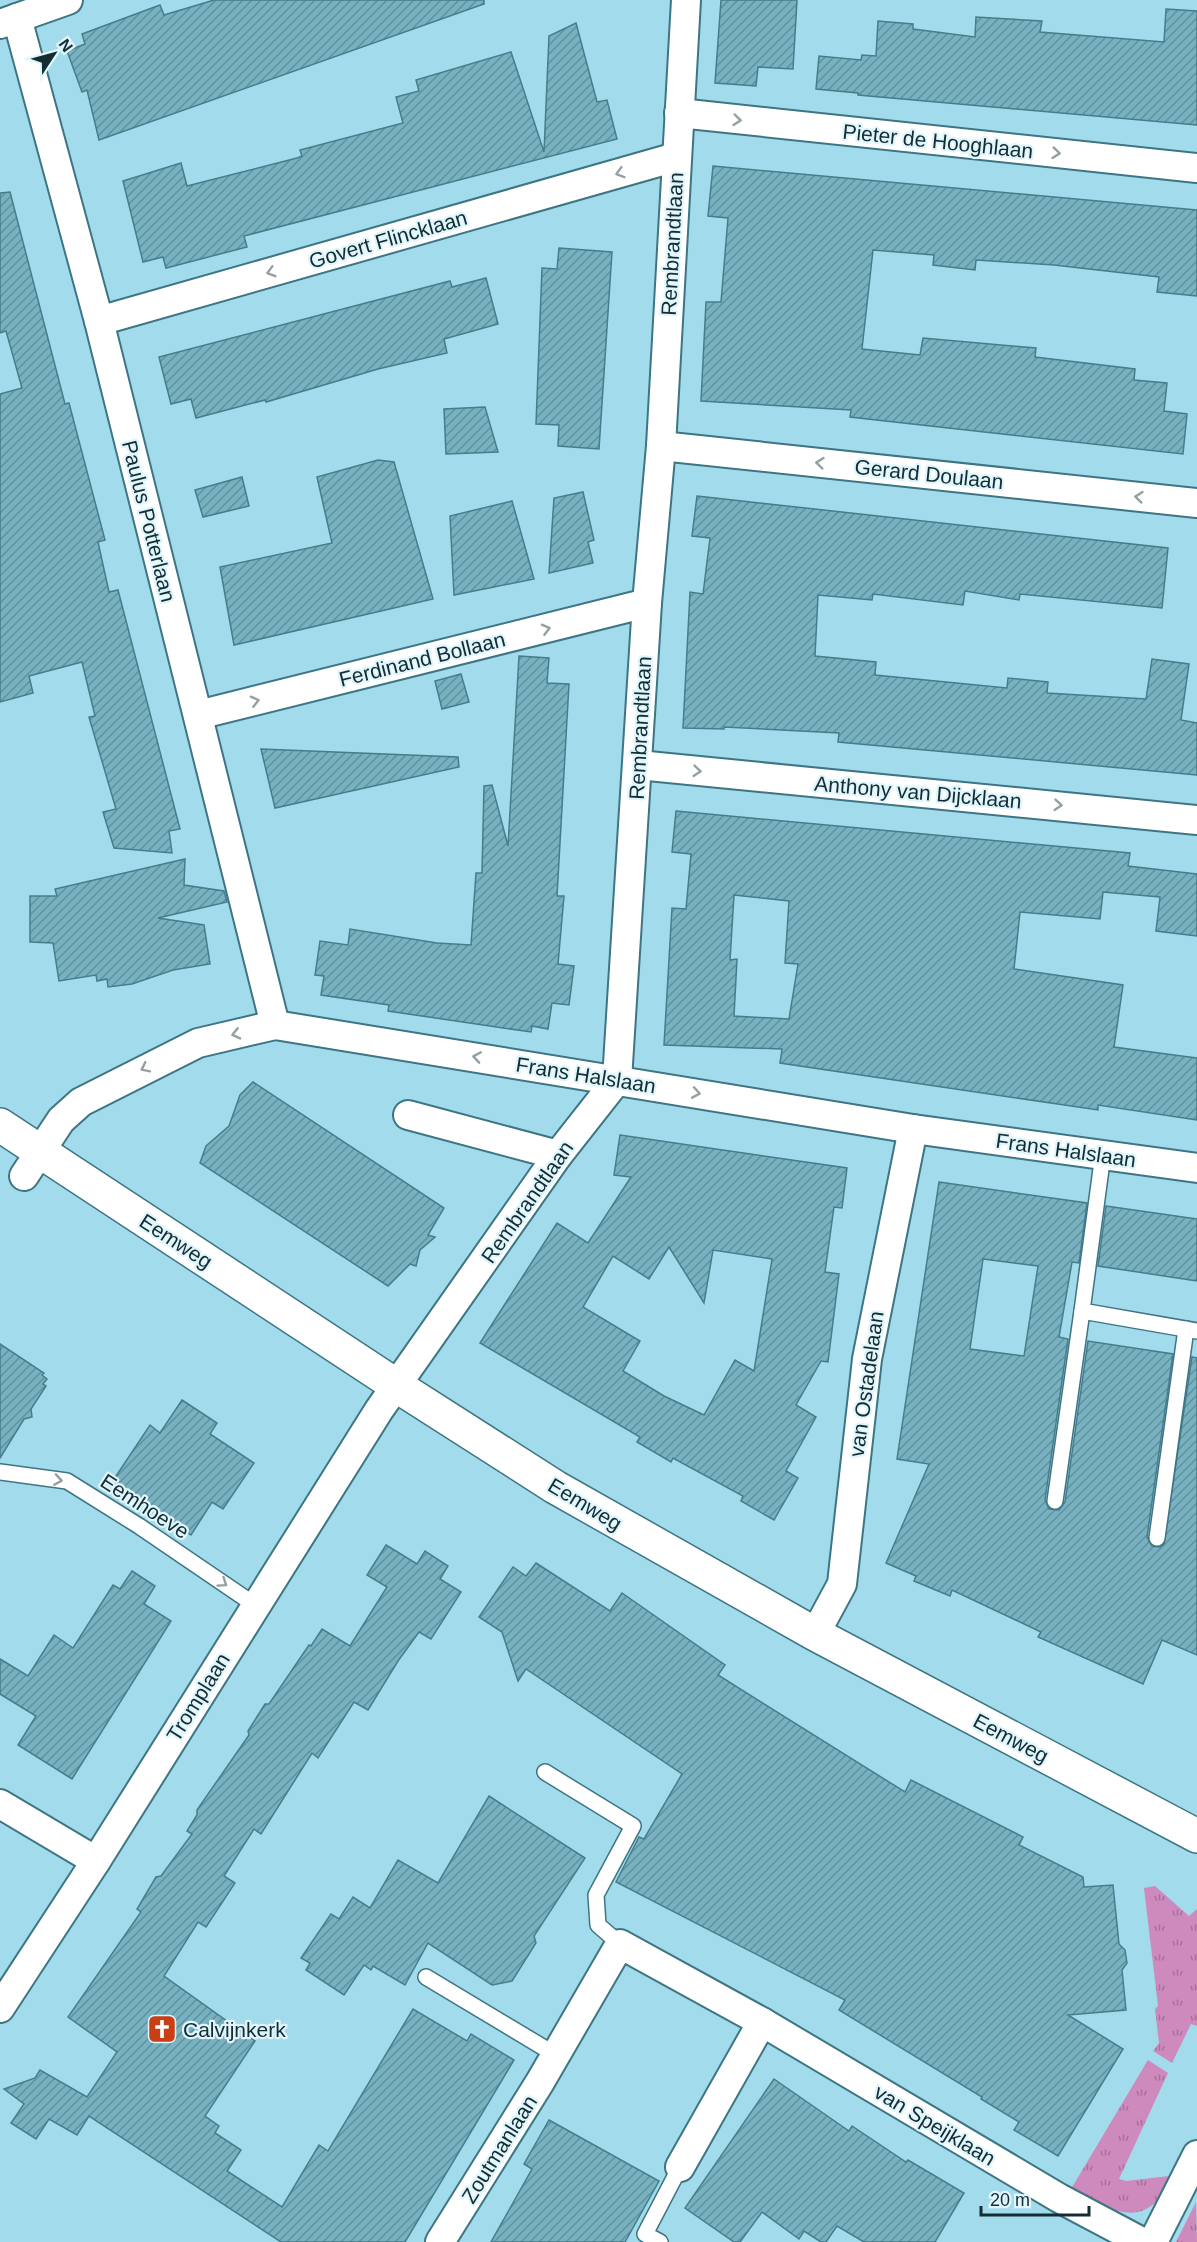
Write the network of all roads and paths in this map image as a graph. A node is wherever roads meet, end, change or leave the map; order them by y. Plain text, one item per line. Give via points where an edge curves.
1 (68, 0) edge
2 (686, 0) edge
3 (9, 14) edge
4 (679, 113) junction
5 (676, 157) junction
6 (1197, 168) edge
7 (99, 321) junction
8 (661, 446) junction
9 (1197, 503) edge
10 (647, 603) junction
11 (198, 715) junction
12 (638, 765) junction
13 (1197, 820) edge
14 (275, 1025) junction
15 (617, 1080) junction
16 (408, 1115) dead end
17 (0, 1125) edge
18 (913, 1129) junction
19 (558, 1155) junction
20 (1103, 1155) junction
21 (32, 1164) junction
22 (1197, 1167) edge
23 (1082, 1311) junction
24 (1192, 1330) edge
25 (397, 1386) junction
26 (0, 1472) edge
27 (1056, 1501) dead end
28 (1157, 1538) dead end
29 (255, 1605) junction
30 (815, 1634) junction
31 (544, 1772) dead end
32 (0, 1804) edge
33 (1197, 1836) edge
34 (96, 1861) junction
35 (620, 1944) junction
36 (426, 1977) dead end
37 (0, 2008) edge
38 (762, 2022) junction
39 (556, 2055) junction
40 (1197, 2155) edge
41 (680, 2167) joint
42 (440, 2242) edge
43 (660, 2242) edge
44 (1143, 2242) edge
45 (1153, 2242) edge

1 - 3 street
2 - 4 street, Rembrandtlaan
3 - 7 street, Paulus Potterlaan
4 - 5 street, Rembrandtlaan
4 -> 6 street, Pieter de Hooghlaan
5 -> 7 street, Govert Flincklaan
5 - 8 street, Rembrandtlaan
7 - 11 street, Paulus Potterlaan
9 -> 8 street, Gerard Doulaan
8 - 10 street, Rembrandtlaan
11 -> 10 street, Ferdinand Bollaan
10 - 12 street, Rembrandtlaan
11 - 14 street, Paulus Potterlaan
12 -> 13 street, Anthony van Dijcklaan
12 - 15 street, Rembrandtlaan
15 -> 14 street, Frans Halslaan
14 -> 21 street, Frans Halslaan via 198,1043 103,1089 61,1120
15 -> 18 street, Frans Halslaan
15 - 19 street, Rembrandtlaan
16 - 19 street
17 - 21 main road, Eemweg
18 - 20 street, Frans Halslaan
18 - 30 street, van Ostadelaan via 867,1359 842,1584
19 - 25 street, Rembrandtlaan
20 - 22 street, Frans Halslaan
20 - 23 lane
21 - 25 main road, Eemweg
23 - 24 lane
23 - 27 lane
24 - 28 lane
25 - 29 street, Tromplaan
25 - 30 main road, Eemweg via 555,1487
26 -> 29 lane, Eemhoeve via 68,1481
29 - 34 street, Tromplaan
30 - 33 main road, Eemweg
31 - 35 lane via 633,1826 596,1895 598,1925
32 - 34 street
34 - 37 street, Tromplaan
35 - 38 street, van Speijklaan
35 - 39 street
36 - 39 lane
38 - 41 street
38 - 44 street, van Speijklaan via 1059,2198
39 - 42 street, Zoutmanlaan
40 - 45 street
41 - 43 lane via 645,2234

